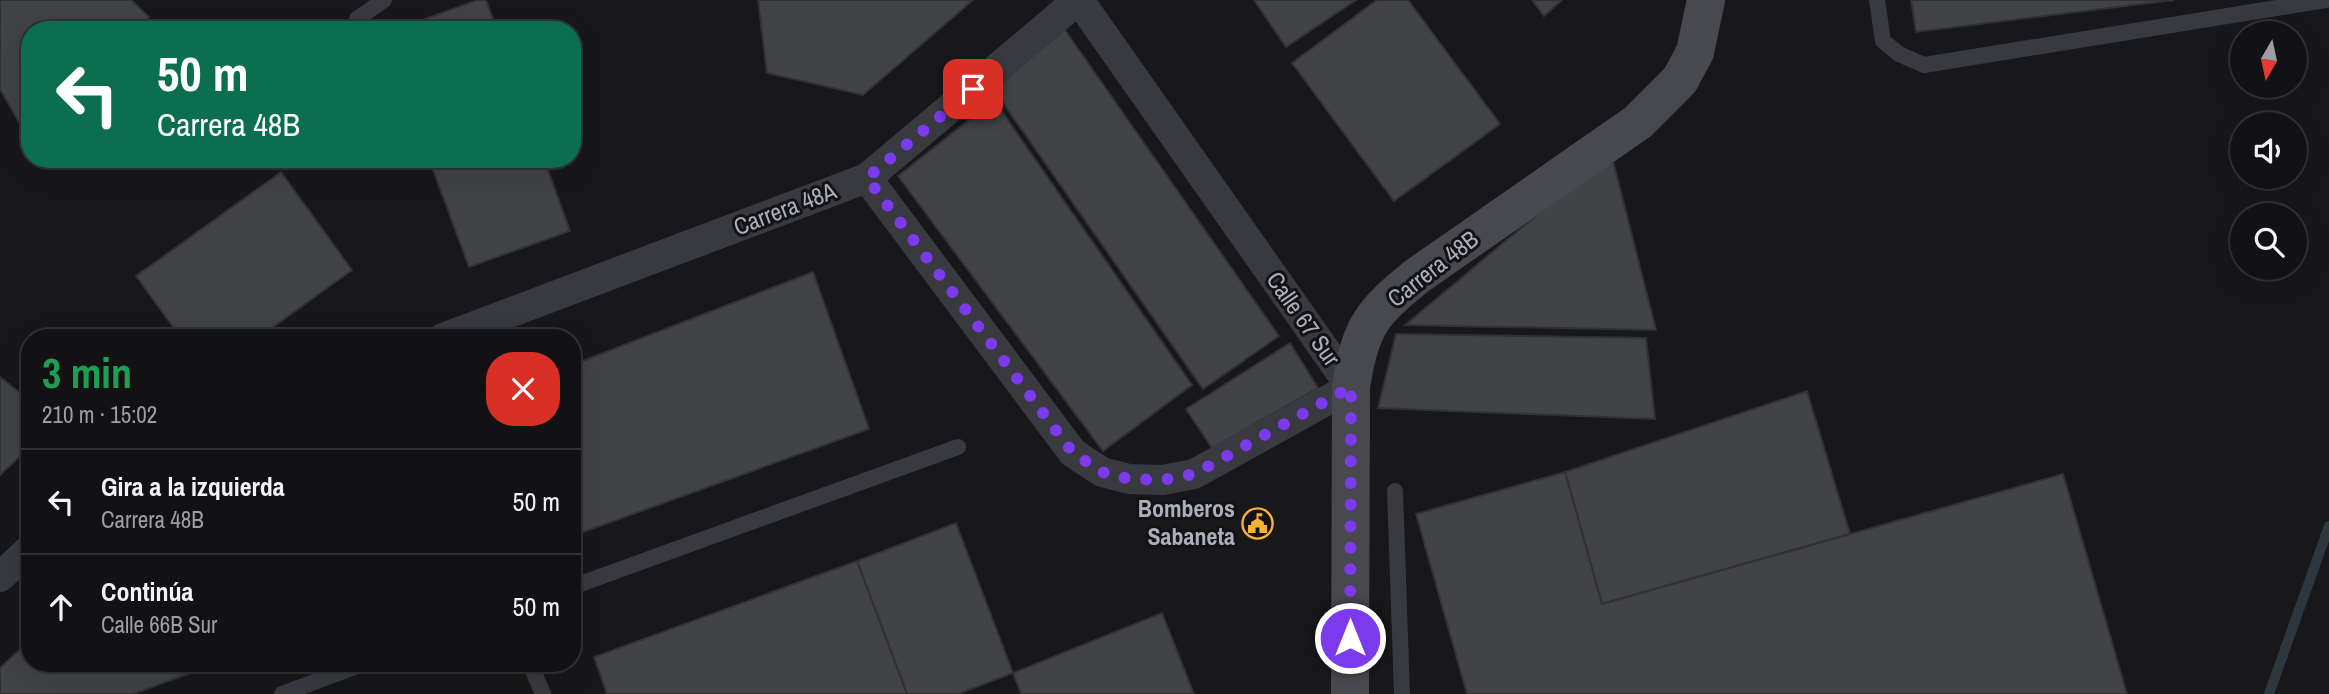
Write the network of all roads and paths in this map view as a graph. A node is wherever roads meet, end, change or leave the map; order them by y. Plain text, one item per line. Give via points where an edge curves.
1 (384, 0) edge
2 (1079, 0) edge
3 (1706, 0) edge
4 (1877, 0) edge
5 (2326, 0) edge
6 (357, 19) dead end
7 (867, 178) junction
8 (467, 329) edge
9 (1351, 387) junction
10 (958, 446) dead end
11 (1395, 491) dead end
12 (21, 557) edge
13 (0, 577) edge
14 (581, 584) edge
15 (341, 672) edge
16 (534, 672) edge
17 (282, 694) edge
18 (543, 694) edge
19 (1350, 694) edge
20 (1402, 694) edge

1 - 6 lane
2 - 7 street, Carrera 48A
2 - 9 street, Calle 67 Sur
3 - 9 street, Carrera 48B via 1695,52 1680,80 1638,122 1391,297 1367,325 1356,351
4 - 5 lane via 1883,41 1924,65
7 - 8 street, Carrera 48A
7 - 9 street via 1073,453 1102,472 1163,480 1194,474
9 - 19 street, Calle 67 Sur
10 - 14 lane
11 - 20 lane
12 - 13 street
15 - 17 lane
16 - 18 lane

